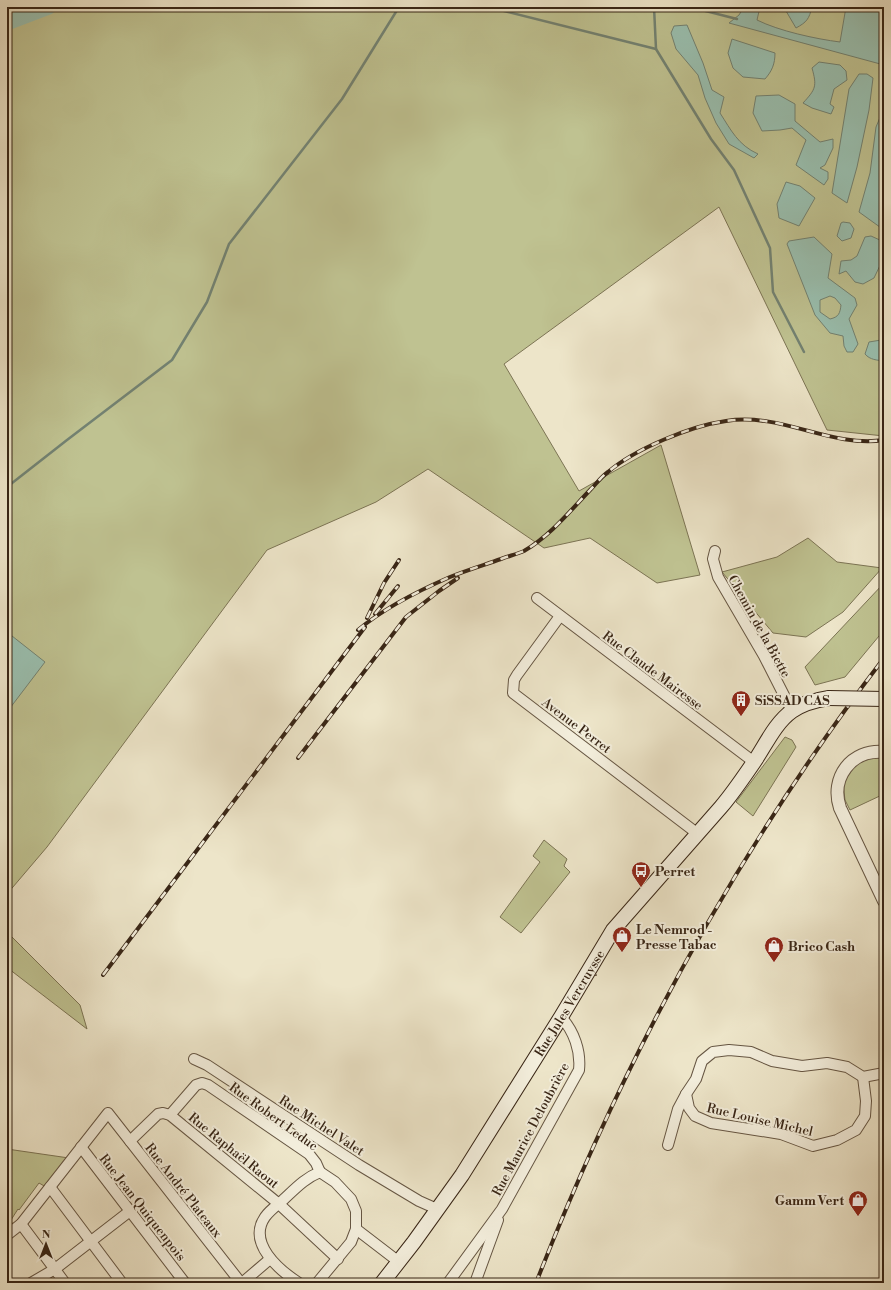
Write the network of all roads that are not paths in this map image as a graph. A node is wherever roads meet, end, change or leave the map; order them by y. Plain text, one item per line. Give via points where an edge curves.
1 (714, 551) dead end
2 (537, 598) dead end
3 (560, 616) junction
4 (884, 699) edge
5 (792, 711) junction
6 (884, 752) edge
7 (754, 762) junction
8 (698, 834) junction
9 (884, 901) edge
10 (561, 1017) junction
11 (194, 1059) dead end
12 (884, 1073) edge
13 (863, 1077) junction
14 (686, 1094) junction
15 (170, 1115) junction
16 (130, 1141) junction
17 (668, 1145) dead end
18 (81, 1147) junction
19 (320, 1172) junction
20 (50, 1187) junction
21 (279, 1204) junction
22 (437, 1209) junction
23 (502, 1209) junction
24 (130, 1211) junction
25 (21, 1224) junction
26 (356, 1229) junction
27 (7, 1235) edge
28 (91, 1242) junction
29 (270, 1259) junction
30 (338, 1259) junction
31 (399, 1262) junction
32 (55, 1269) junction
33 (31, 1283) edge
34 (65, 1283) edge
35 (122, 1283) edge
36 (185, 1283) edge
37 (241, 1283) edge
38 (299, 1283) edge
39 (317, 1283) edge
40 (382, 1283) edge
41 (448, 1283) edge
42 (475, 1283) edge

1 - 5 street, Chemin de la Biette via 713,559 718,577 764,656
2 - 3 street, Rue Claude Mairesse
3 - 7 street, Rue Claude Mairesse
3 - 8 street, Avenue Perret via 516,675 513,693
4 - 5 main road, Rue Jules Vercruysse, bridge via 829,698 811,702
5 - 7 main road, Rue Jules Vercruysse via 780,722
6 - 9 street via 870,752 852,761 841,776 837,798
7 - 8 main road, Rue Jules Vercruysse
8 - 10 main road, Rue Jules Vercruysse via 613,930
10 - 22 main road, Rue Jules Vercruysse via 462,1175
10 - 23 street, Rue Maurice Deloubrière via 574,1037 580,1059 579,1070
11 - 22 street, Rue Michel Valet via 359,1165
12 - 13 street
13 - 14 street via 847,1067 827,1063 802,1066 772,1061 751,1052 729,1050 713,1052 702,1061 696,1079
13 - 14 street, Rue Louise Michel via 865,1116 856,1130 836,1140 813,1146 781,1134 711,1123 694,1116
14 - 17 street via 678,1109
15 - 16 street, Rue Raphaël Raout via 158,1114
15 - 19 street, Rue Robert Leduc via 196,1085 208,1085 309,1154
15 - 21 street, Rue Raphaël Raout
16 - 18 street, Rue André Plateaux via 108,1113
16 - 37 street, Rue André Plateaux
18 - 20 street
18 - 24 street, Rue Jean Quiquenpois
19 - 21 street via 303,1181
19 - 26 street via 335,1182 351,1199 356,1211
20 - 25 street
20 - 28 street
21 - 29 street, Rue Raphaël Raout via 265,1217 259,1233
21 - 30 street
22 - 31 main road, Rue Jules Vercruysse
23 - 41 street
23 - 42 street
24 - 28 street
24 - 36 street, Rue Jean Quiquenpois
25 - 27 street
25 - 32 street
26 - 30 street via 351,1242
26 - 31 street
28 - 32 street
28 - 35 street
29 - 37 street
29 - 38 street, Rue Raphaël Raout
30 - 39 street
31 - 40 main road, Rue Jules Vercruysse
32 - 33 street
32 - 34 street

